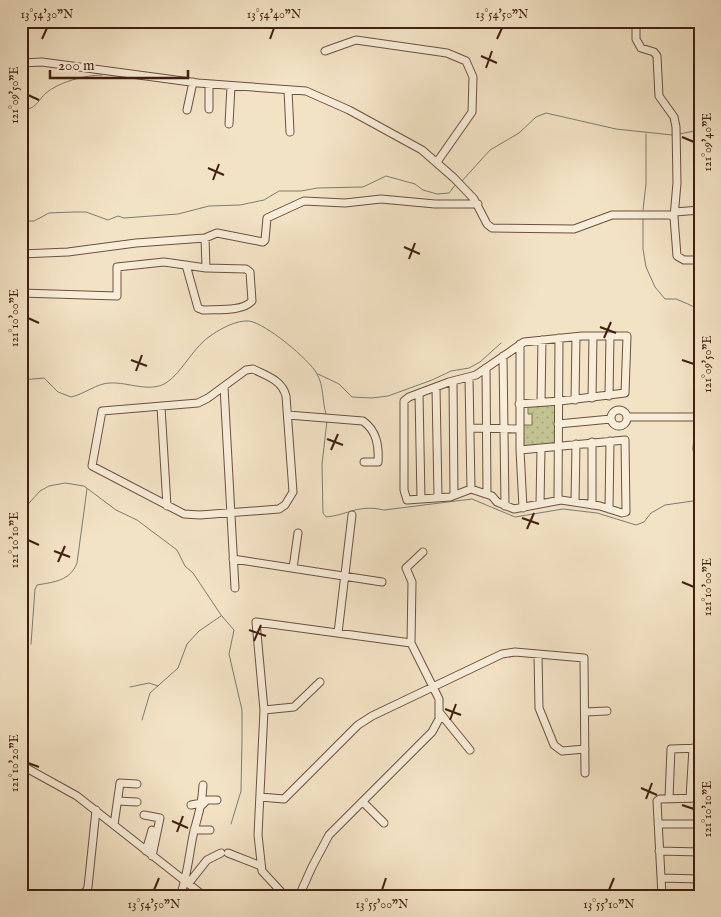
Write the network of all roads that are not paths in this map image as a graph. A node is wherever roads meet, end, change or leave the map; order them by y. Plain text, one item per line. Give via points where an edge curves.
1 (636, 21) edge
2 (325, 51) dead end
3 (21, 63) edge
4 (193, 82) junction
5 (209, 84) junction
6 (231, 86) junction
7 (288, 90) junction
8 (209, 109) dead end
9 (187, 110) dead end
10 (229, 124) dead end
11 (290, 132) dead end
12 (437, 162) junction
13 (478, 204) junction
14 (700, 210) edge
15 (674, 215) junction
16 (205, 238) junction
17 (21, 254) edge
18 (700, 260) edge
19 (186, 265) junction
20 (206, 268) junction
21 (21, 293) edge
22 (593, 336) junction
23 (610, 336) junction
24 (576, 337) junction
25 (559, 338) junction
26 (542, 340) junction
27 (520, 344) junction
28 (503, 356) junction
29 (486, 368) junction
30 (469, 378) junction
31 (453, 381) junction
32 (224, 387) junction
33 (436, 388) junction
34 (420, 394) junction
35 (609, 396) junction
36 (592, 398) junction
37 (575, 400) junction
38 (558, 401) junction
39 (541, 402) junction
40 (520, 404) junction
41 (161, 407) junction
42 (288, 415) junction
43 (627, 418) junction
44 (612, 419) junction
45 (558, 424) junction
46 (470, 428) junction
47 (486, 428) junction
48 (503, 428) junction
49 (520, 429) junction
50 (610, 440) junction
51 (592, 442) junction
52 (576, 444) junction
53 (558, 446) junction
54 (541, 448) junction
55 (520, 450) junction
56 (700, 453) edge
57 (364, 462) dead end
58 (471, 489) junction
59 (487, 494) junction
60 (454, 496) junction
61 (438, 497) junction
62 (421, 500) junction
63 (558, 500) junction
64 (575, 502) junction
65 (540, 504) junction
66 (592, 505) junction
67 (167, 506) junction
68 (505, 506) junction
69 (523, 508) junction
70 (609, 509) junction
71 (230, 513) junction
72 (352, 515) dead end
73 (298, 533) dead end
74 (423, 552) dead end
75 (233, 560) junction
76 (293, 568) junction
77 (344, 576) junction
78 (382, 582) dead end
79 (235, 588) dead end
80 (338, 632) junction
81 (411, 643) junction
82 (538, 654) junction
83 (320, 682) dead end
84 (433, 685) junction
85 (264, 710) junction
86 (607, 711) dead end
87 (585, 712) junction
88 (440, 713) junction
89 (696, 748) edge
90 (585, 749) junction
91 (470, 750) dead end
92 (21, 765) edge
93 (585, 773) dead end
94 (137, 784) dead end
95 (203, 785) dead end
96 (260, 797) junction
97 (669, 798) junction
98 (690, 798) junction
99 (700, 798) edge
100 (217, 800) dead end
101 (118, 801) junction
102 (137, 802) dead end
103 (363, 802) junction
104 (191, 804) dead end
105 (202, 804) junction
106 (96, 810) junction
107 (144, 815) dead end
108 (384, 823) dead end
109 (658, 824) junction
110 (700, 824) edge
111 (114, 825) junction
112 (152, 830) dead end
113 (194, 830) junction
114 (210, 830) dead end
115 (660, 851) junction
116 (700, 852) edge
117 (149, 853) junction
118 (261, 866) junction
119 (661, 878) junction
120 (700, 879) edge
121 (187, 883) junction
122 (21, 893) edge
123 (64, 896) edge
124 (73, 896) edge
125 (180, 896) edge
126 (204, 896) edge
127 (285, 896) edge
128 (300, 896) edge
129 (662, 896) edge

1 - 15 street via 636,39 641,48 657,56 659,96 674,117 677,182
2 - 12 street via 356,40 447,53 466,61 473,76 472,112
3 - 4 street via 42,62
4 - 5 street
4 - 9 street
5 - 6 street
5 - 8 street
6 - 7 street
6 - 10 street
7 - 11 street
7 - 12 street via 306,91 350,110 422,150
12 - 13 street
13 - 15 street via 492,228 574,229 612,215
13 - 16 street via 380,199 345,203 304,201 267,218 263,242 217,233
14 - 15 street
15 - 18 street via 677,256 684,260
16 - 17 street
16 - 20 street
19 - 20 street
19 - 20 street via 198,308 243,307 252,302 250,272 246,269
19 - 21 street via 164,262 117,267 117,296
22 - 23 street
22 - 24 street
22 - 36 street
23 - 35 street
23 - 35 street via 623,334 628,342 625,393
24 - 25 street
24 - 37 street
25 - 26 street
25 - 38 street
26 - 27 street
26 - 39 street
27 - 28 street
27 - 40 street
28 - 29 street
28 - 48 street
29 - 30 street
29 - 47 street
30 - 31 street
30 - 46 street
31 - 33 street
31 - 60 street
32 - 41 street via 198,403
32 - 42 street via 246,370 253,369 284,387
32 - 71 street
33 - 34 street
33 - 61 street
34 - 62 street
34 - 62 street via 409,397 403,406 404,490 407,500
35 - 36 street
36 - 37 street
37 - 38 street
38 - 39 street
38 - 45 street
39 - 40 street
40 - 49 street
41 - 67 street
41 - 67 street via 102,411 91,462 92,466
42 - 57 street via 363,420 380,445 378,462
42 - 71 street via 291,498 279,509
43 - 44 street via 621,425
43 - 44 street via 626,413 619,410 614,412
43 - 56 street via 697,417 697,449
44 - 45 street
45 - 53 street
46 - 47 street
46 - 58 street
47 - 48 street
47 - 59 street
48 - 49 street
48 - 68 street
49 - 55 street
50 - 51 street
50 - 70 street
50 - 70 street via 621,439 626,444 626,512
51 - 52 street
51 - 66 street
52 - 53 street
52 - 64 street
53 - 54 street
53 - 63 street
54 - 55 street
54 - 65 street
55 - 69 street
58 - 59 street
58 - 60 street
59 - 68 street
60 - 61 street
61 - 62 street
63 - 64 street
63 - 65 street
64 - 66 street
65 - 69 street
66 - 70 street
67 - 71 street via 192,516
68 - 69 street
71 - 75 street
72 - 77 street
73 - 76 street
74 - 81 street via 406,568 412,582
75 - 76 street
75 - 79 street
76 - 77 street
77 - 78 street
77 - 80 street
80 - 81 street
80 - 85 street via 256,622
81 - 84 street
82 - 84 street via 502,654
82 - 87 street via 584,658
82 - 90 street via 539,708 554,745 562,751
83 - 85 street via 294,707
84 - 88 street
84 - 96 street via 358,726 284,799
85 - 96 street
86 - 87 street
87 - 90 street
88 - 91 street
88 - 103 street via 432,732
89 - 97 street via 670,750
89 - 98 street
90 - 93 street
92 - 106 street
94 - 101 street via 121,782
95 - 105 street
96 - 118 street via 258,836
97 - 98 street
97 - 109 street via 657,801
98 - 99 street
100 - 105 street via 206,800
101 - 102 street
101 - 111 street
103 - 108 street
103 - 128 street via 328,837
104 - 105 street
105 - 113 street
106 - 111 street
106 - 124 street via 88,887 81,895
107 - 117 street via 160,818
109 - 110 street
109 - 115 street
111 - 117 street
112 - 117 street
113 - 114 street
113 - 121 street
115 - 116 street
115 - 119 street
117 - 121 street
118 - 121 street via 224,853 207,860
118 - 127 street via 264,874
119 - 120 street
119 - 129 street
121 - 125 street
121 - 126 street
122 - 123 street

